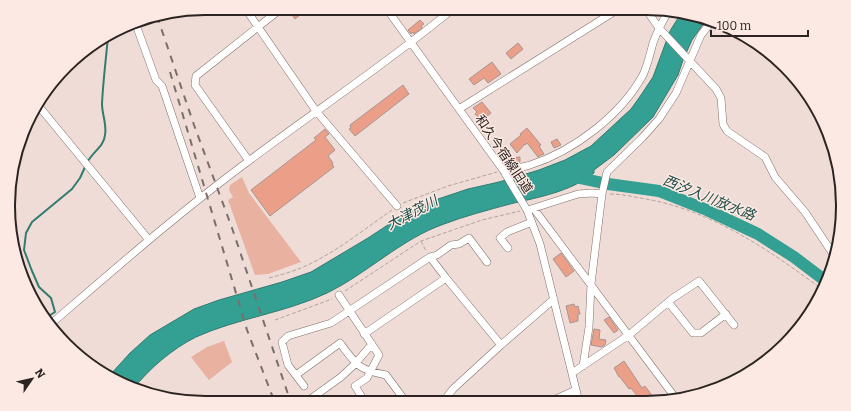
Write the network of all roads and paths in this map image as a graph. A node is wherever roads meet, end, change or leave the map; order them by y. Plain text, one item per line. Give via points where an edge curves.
1 (250, 15) edge
2 (273, 15) edge
3 (391, 15) edge
4 (445, 15) edge
5 (609, 15) edge
6 (650, 15) edge
7 (666, 16) edge
8 (709, 26) edge
9 (258, 27) junction
10 (137, 28) edge
11 (659, 28) junction
12 (412, 43) junction
13 (690, 62) junction
14 (41, 109) edge
15 (459, 109) junction
16 (316, 112) junction
17 (249, 161) junction
18 (503, 170) junction
19 (602, 194) junction
20 (200, 198) junction
21 (397, 206) junction
22 (530, 210) junction
23 (532, 222) junction
24 (149, 240) junction
25 (421, 241) junction
26 (508, 248) dead end
27 (831, 251) edge
28 (430, 257) junction
29 (487, 262) dead end
30 (269, 278) dead end
31 (446, 278) junction
32 (591, 284) junction
33 (818, 286) edge
34 (339, 296) junction
35 (554, 299) junction
36 (669, 303) junction
37 (349, 310) junction
38 (726, 314) junction
39 (275, 320) dead end
40 (55, 322) edge
41 (734, 325) dead end
42 (364, 334) junction
43 (629, 335) junction
44 (372, 344) junction
45 (501, 345) junction
46 (355, 364) junction
47 (583, 366) junction
48 (371, 372) junction
49 (572, 373) junction
50 (296, 375) junction
51 (304, 386) dead end
52 (576, 390) junction
53 (672, 394) edge
54 (315, 396) edge
55 (361, 396) edge
56 (401, 396) edge
57 (448, 396) edge
58 (562, 396) edge
59 (578, 396) edge

1 - 9 street
2 - 9 street
3 - 12 street, 和久今宿線旧道
4 - 12 street
5 - 15 street
6 - 11 street
7 - 11 street
8 - 13 street
9 - 16 street
9 - 17 street via 196,76 195,85
10 - 20 street via 156,80 162,86
11 - 13 street
11 - 18 street via 648,62 634,90 602,124 562,152 530,165
12 - 15 street, 和久今宿線旧道
12 - 16 street
13 - 19 street via 676,93 659,119 607,172
13 - 27 street via 721,98 723,124 727,131 765,157 775,177 805,212
14 - 24 street
15 - 18 street, 和久今宿線旧道
16 - 17 street
16 - 21 street
17 - 20 street
18 - 21 path via 448,186
18 - 22 street, 和久今宿線旧道
19 - 22 street via 578,194
19 - 32 street
19 - 33 path via 653,200 683,208 717,222 750,239
20 - 24 street
21 - 30 path via 346,242 302,268
22 - 23 street, 和久今宿線旧道
22 - 25 path via 482,220
22 - 32 street
23 - 26 street via 507,232 500,238
23 - 35 street, 和久今宿線旧道
24 - 40 street
25 - 28 path
25 - 34 path
28 - 29 street via 469,238
28 - 31 street
28 - 37 street
31 - 42 street
31 - 45 street
32 - 43 street
32 - 47 street via 589,327
34 - 37 street
34 - 39 path
35 - 45 street
35 - 49 street, 和久今宿線旧道
36 - 38 street via 693,333 701,333
36 - 38 street via 699,281
36 - 43 street
37 - 42 street
37 - 50 street via 331,323 288,336 282,342 288,365
38 - 41 street
42 - 44 street
43 - 47 street
43 - 53 street
44 - 46 street
44 - 48 street via 380,355
45 - 57 street
46 - 48 street
46 - 50 street via 340,343
46 - 54 street via 341,378
47 - 49 street
48 - 55 street via 355,386
48 - 56 street via 386,375
49 - 52 street, 和久今宿線旧道
50 - 51 street
52 - 58 street
52 - 59 street, 和久今宿線旧道

